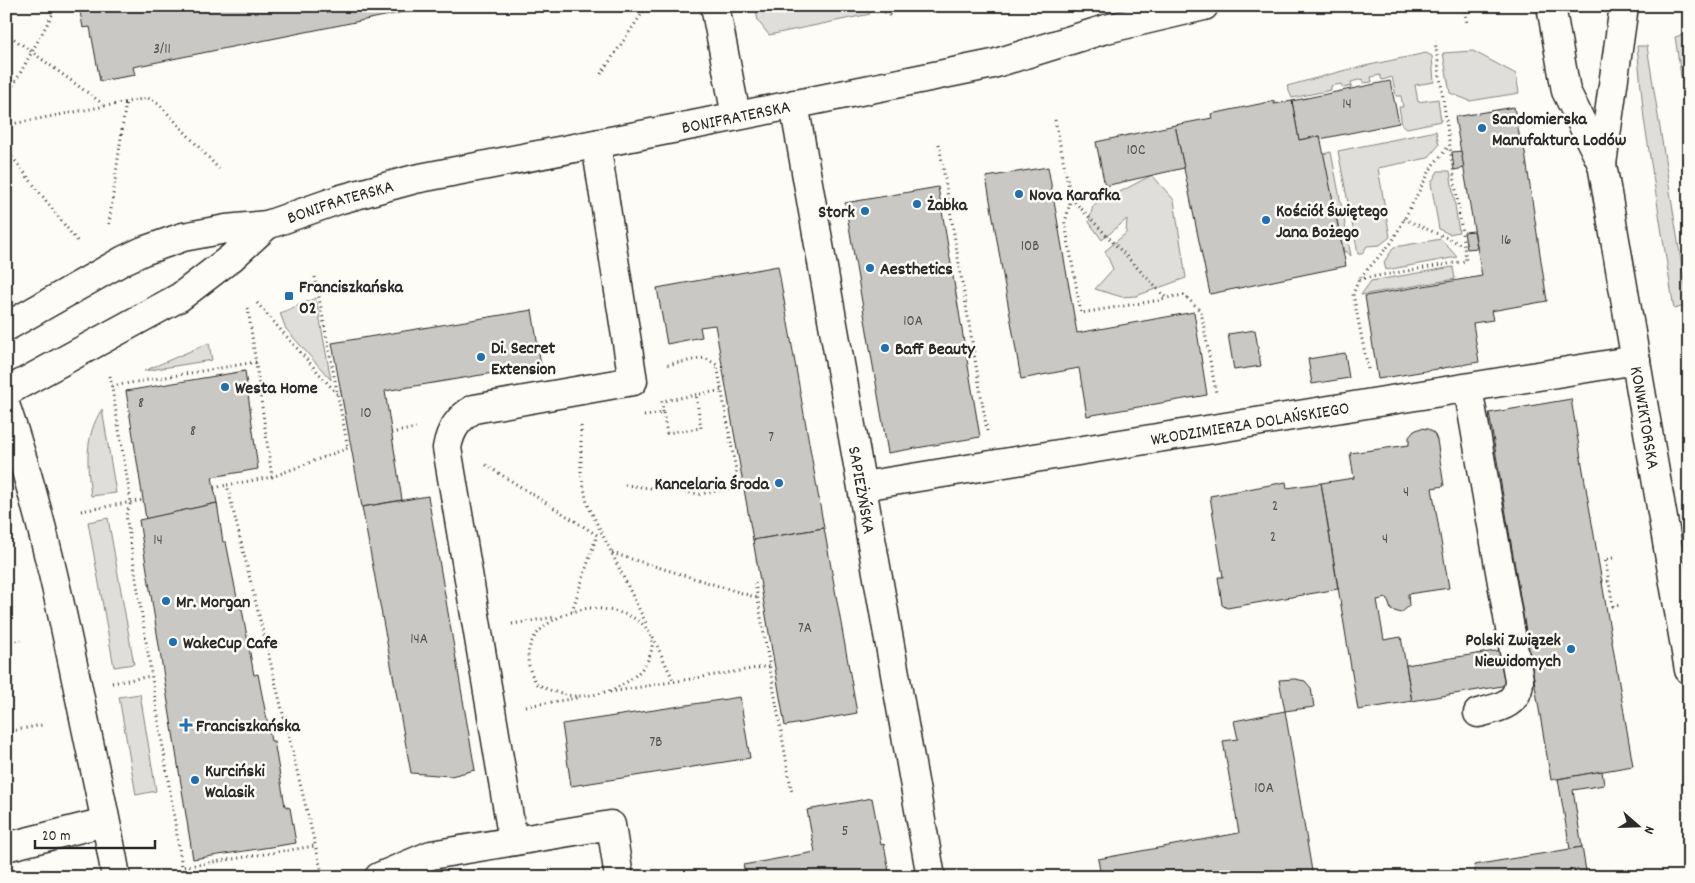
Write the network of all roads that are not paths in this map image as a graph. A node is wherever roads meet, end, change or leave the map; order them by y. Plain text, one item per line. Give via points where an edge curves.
1 (715, 6) edge
2 (1204, 6) edge
3 (1551, 6) edge
4 (1624, 6) edge
5 (794, 104) junction
6 (736, 116) junction
7 (596, 144) junction
8 (1602, 164) junction
9 (267, 225) junction
10 (6, 327) edge
11 (1636, 360) junction
12 (1468, 388) junction
13 (6, 392) edge
14 (6, 408) edge
15 (863, 486) junction
16 (1689, 670) edge
17 (1478, 713) dead end
18 (105, 822) junction
19 (513, 841) junction
20 (6, 847) edge
21 (116, 877) edge
22 (379, 877) edge
23 (619, 877) edge
24 (931, 877) edge

1 - 6 street
2 - 5 street, BONIFRATERSKA via 1106,29 1003,62
3 - 8 street, KONWIKTORSKA via 1566,92
4 - 8 street, KONWIKTORSKA
5 - 6 street, BONIFRATERSKA
5 - 15 street, SAPIEŻYŃSKA
6 - 7 street, BONIFRATERSKA
7 - 9 street, BONIFRATERSKA via 379,187
7 - 19 street via 633,381 474,410 458,420 448,441 447,457
8 - 11 street, KONWIKTORSKA
9 - 10 street, BONIFRATERSKA via 204,232 143,251
9 - 13 street, BONIFRATERSKA via 180,297
11 - 12 street, WŁODZIMIERZA DOLAŃSKIEGO
11 - 16 street, KONWIKTORSKA
12 - 15 street, WŁODZIMIERZA DOLAŃSKIEGO
12 - 17 street via 1518,680 1516,696 1508,704
14 - 18 street via 44,538
15 - 24 street, SAPIEŻYŃSKA
18 - 20 street
18 - 21 street
19 - 22 street via 431,855
19 - 23 street via 611,825

